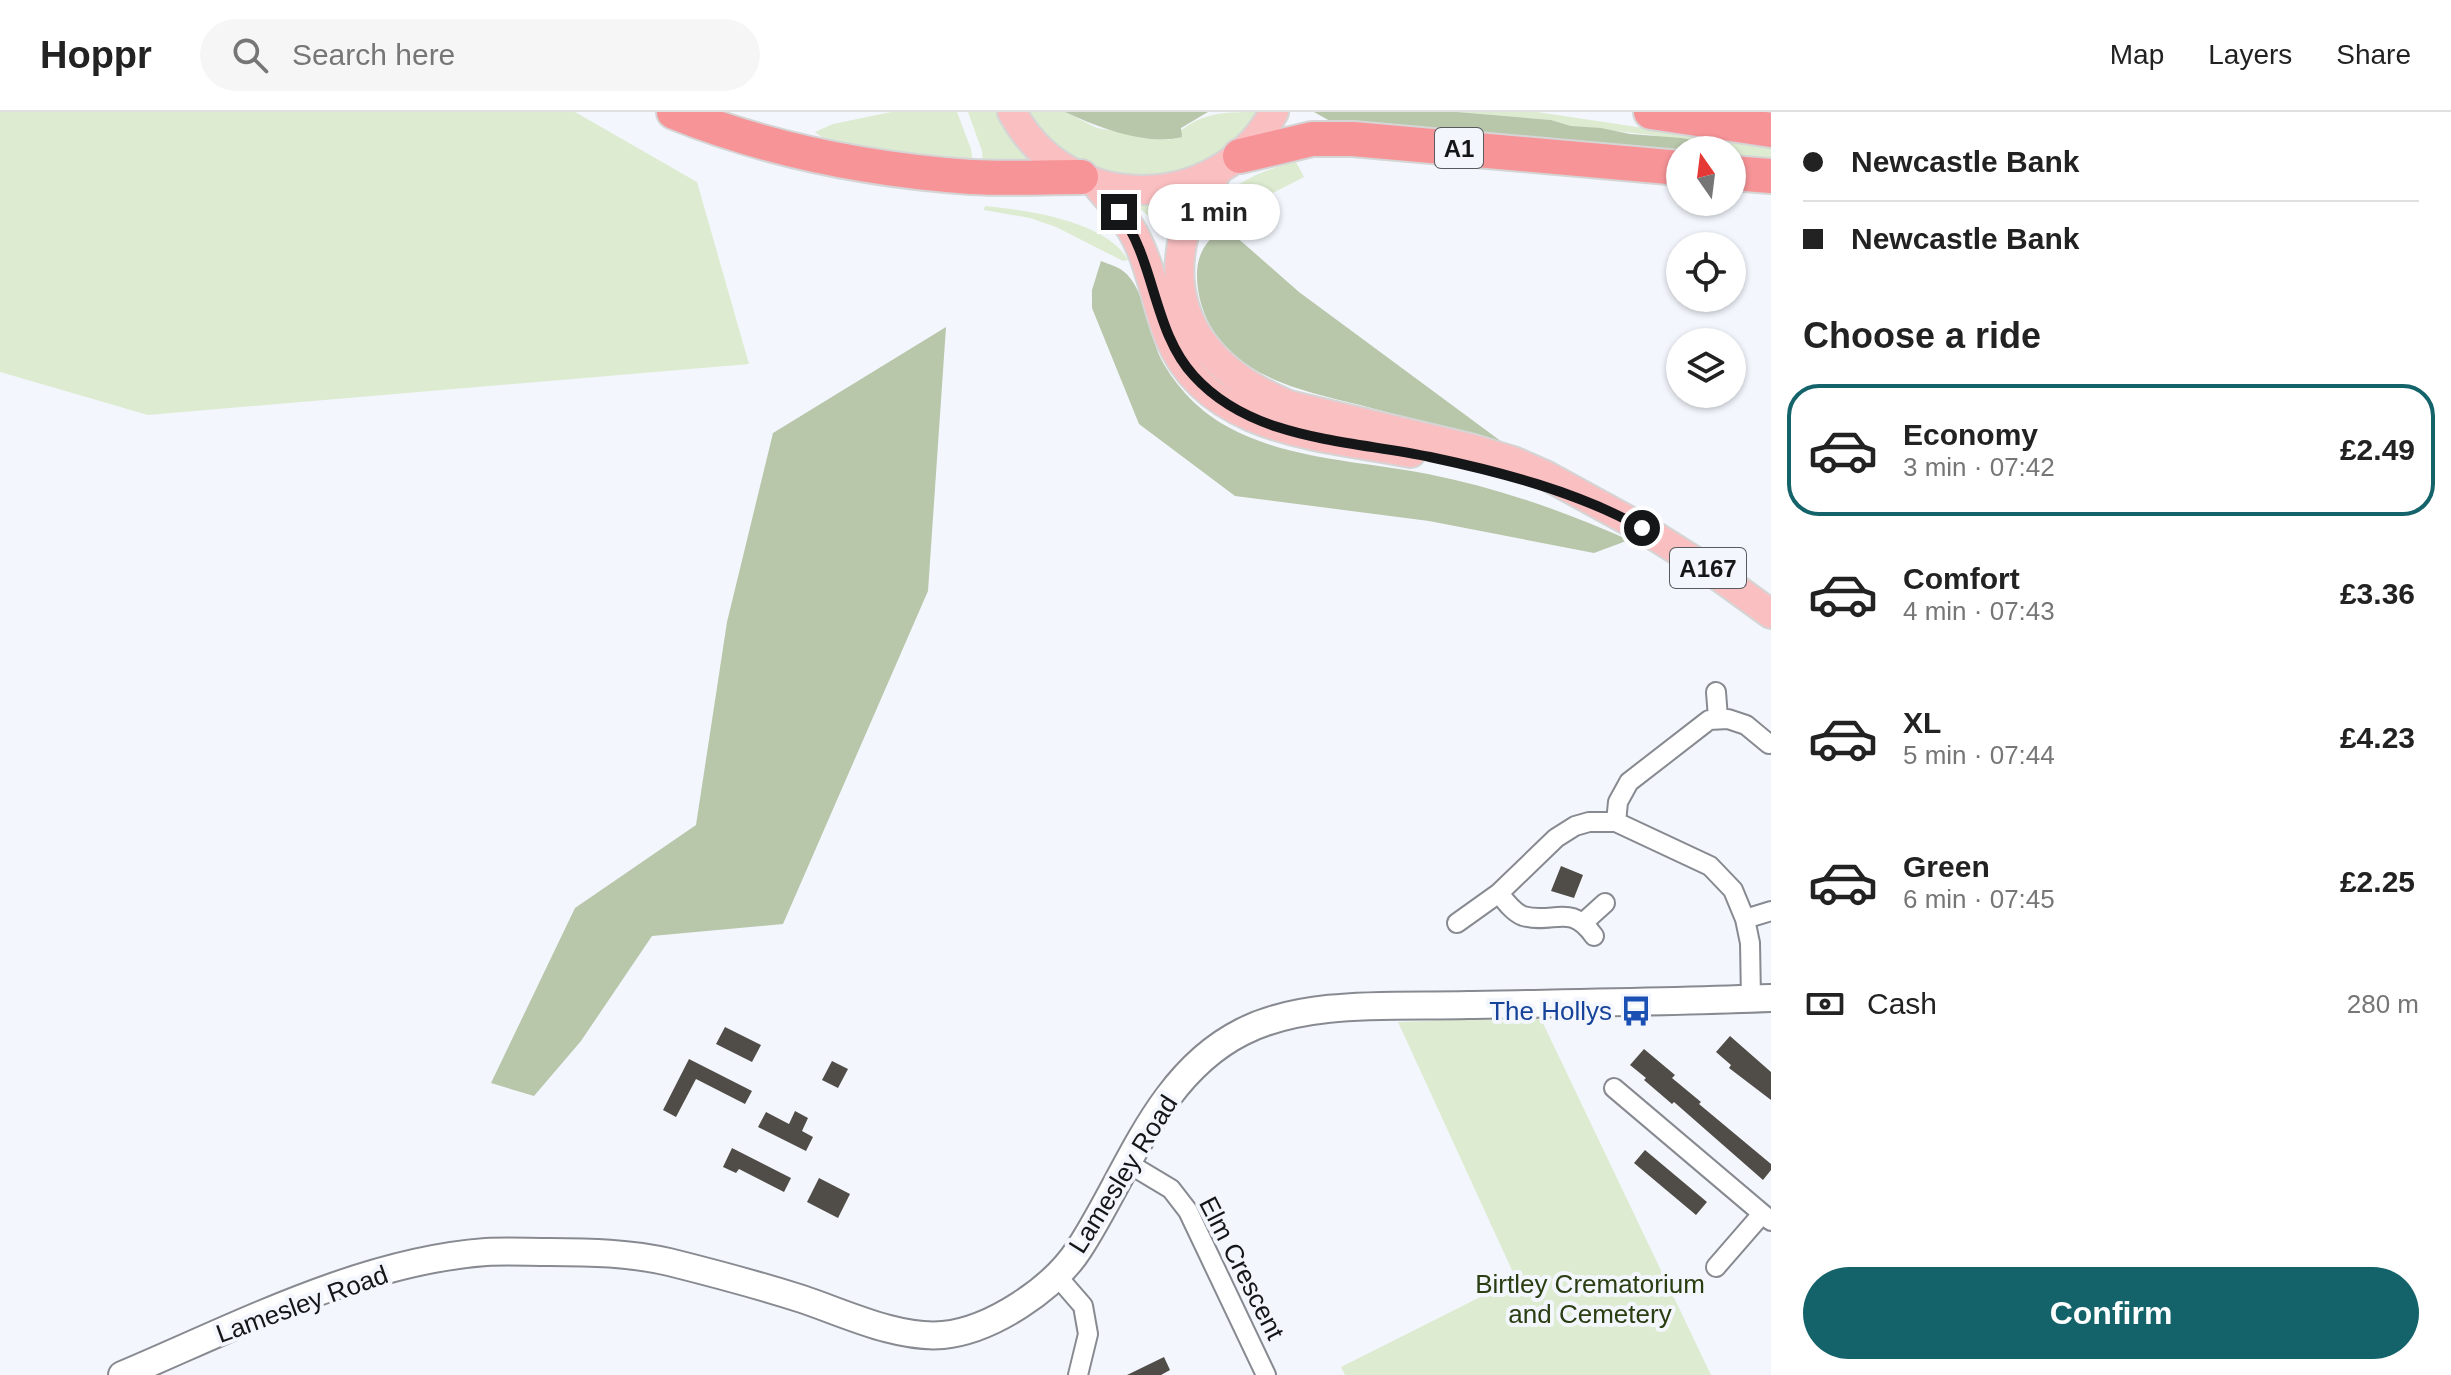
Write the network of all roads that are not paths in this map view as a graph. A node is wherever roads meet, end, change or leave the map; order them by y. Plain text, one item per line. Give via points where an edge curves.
1 (674, 112) edge
2 (1012, 112) edge
3 (1274, 112) edge
4 (1651, 112) edge
5 (1771, 130) edge
6 (1228, 164) junction
7 (1666, 167) edge
8 (1746, 174) edge
9 (1771, 176) edge
10 (1088, 180) junction
11 (1605, 507) junction
12 (1771, 614) edge
13 (1716, 692) dead end
14 (1718, 718) junction
15 (1769, 744) dead end
16 (1616, 822) junction
17 (1499, 893) junction
18 (1605, 903) dead end
19 (1771, 911) edge
20 (1745, 919) junction
21 (1457, 923) dead end
22 (1761, 999) edge
23 (1614, 1088) dead end
24 (1126, 1162) junction
25 (1766, 1218) edge
26 (1716, 1267) dead end
27 (1057, 1276) junction
28 (122, 1375) edge
29 (1078, 1375) edge
30 (1266, 1375) edge

1 - 10 highway via 747,137 864,164 975,177
2 - 10 main road, A167 via 1040,148
3 - 6 main road, A167 via 1255,140
4 - 5 highway
6 - 7 highway, A1 via 1312,139 1353,139
6 - 10 main road, A167 via 1166,189 1132,190
6 - 11 main road, A167 via 1187,228 1179,277 1200,340 1226,370 1289,405 1513,461
8 - 9 highway
10 - 11 main road, A167 via 1136,238 1178,356 1207,390 1242,414 1284,429 1466,465
11 - 12 main road, A167 via 1701,563
13 - 14 street
14 - 15 street via 1746,725
14 - 16 street via 1700,726 1629,782 1618,802
16 - 17 street via 1575,826
16 - 20 street via 1710,866 1733,890
17 - 18 street via 1518,914 1569,917 1589,929
17 - 21 street
19 - 20 street
20 - 22 street
22 - 24 street, Lamesley Road via 1361,1008 1286,1015 1242,1032 1205,1055
23 - 25 street
24 - 27 street, Lamesley Road via 1078,1251
24 - 30 street, Elm Crescent via 1171,1189 1188,1211
25 - 26 street
27 - 28 street, Lamesley Road via 1016,1308 942,1335 899,1330 642,1257 485,1252 412,1264 322,1291
27 - 29 street via 1083,1306 1088,1334

